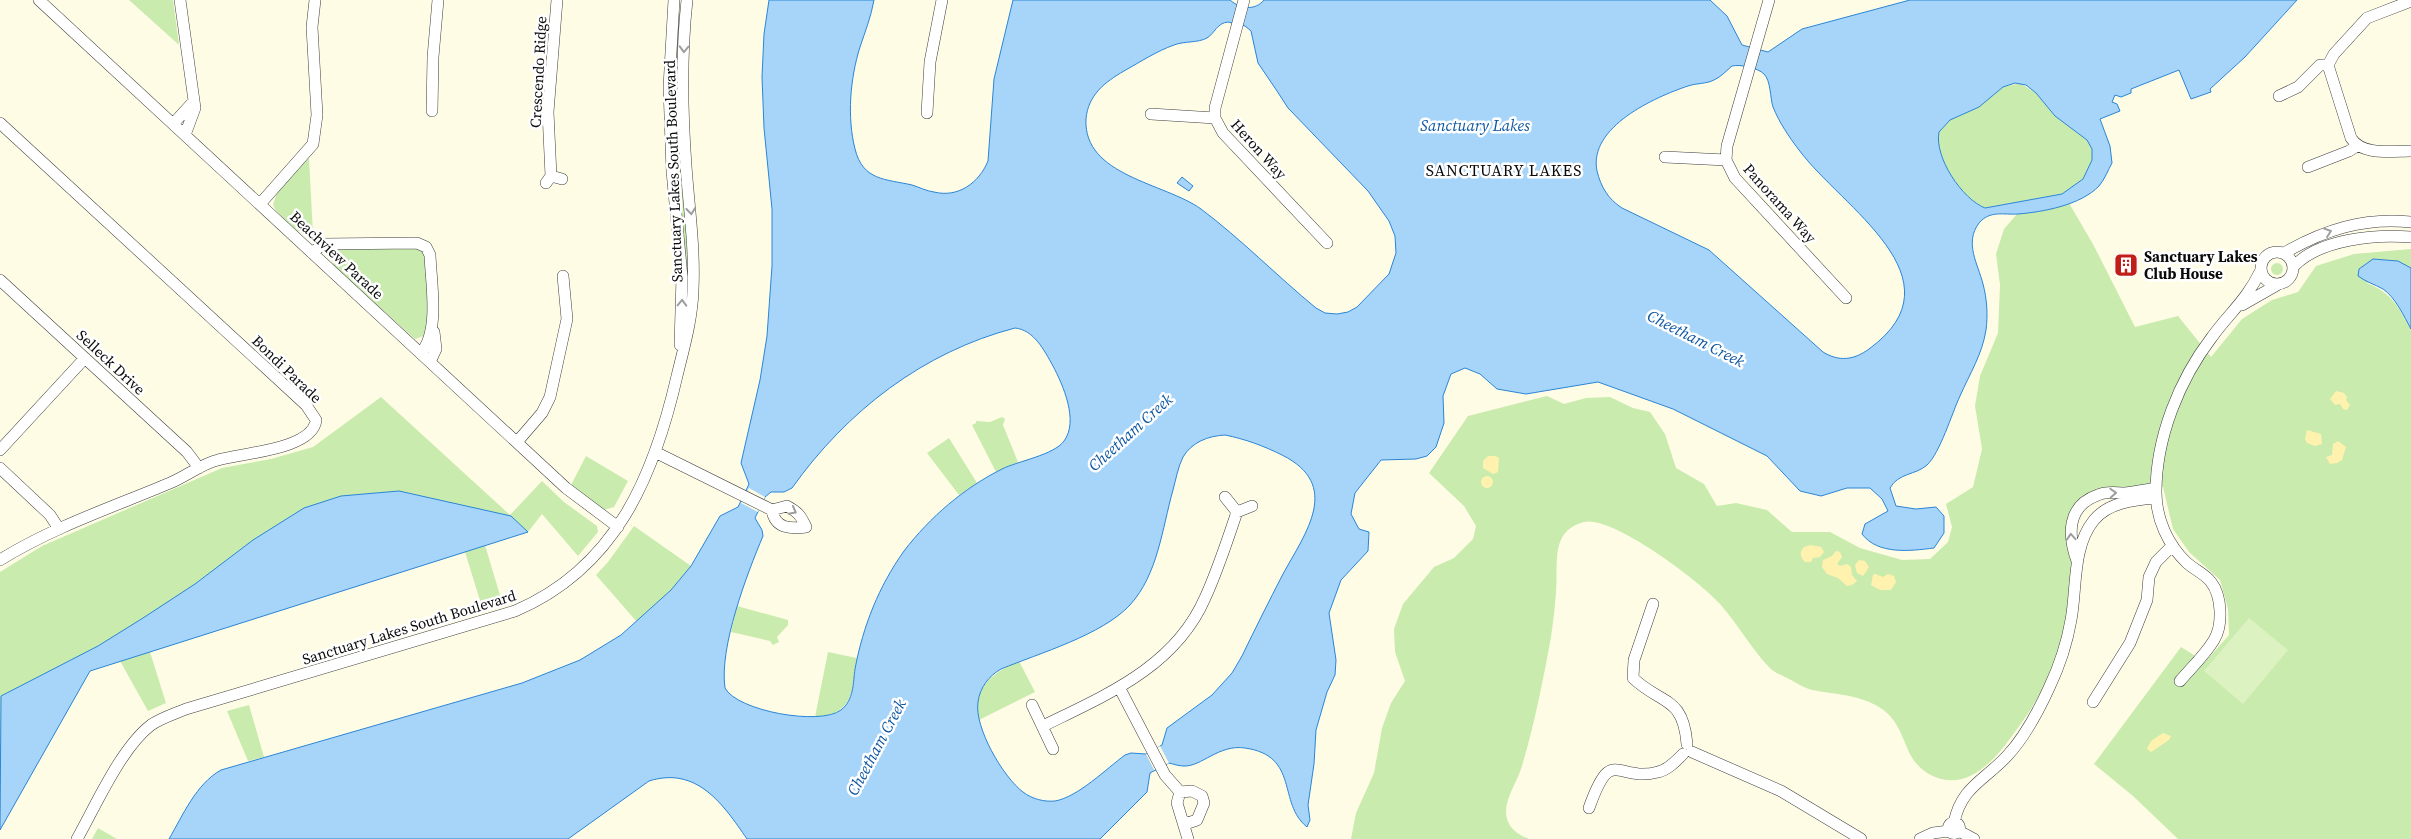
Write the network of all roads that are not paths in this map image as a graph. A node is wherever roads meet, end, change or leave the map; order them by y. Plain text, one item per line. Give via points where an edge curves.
1 (39, 0) edge
2 (180, 0) edge
3 (315, 0) edge
4 (438, 0) edge
5 (557, 0) edge
6 (674, 0) edge
7 (687, 0) edge
8 (942, 0) edge
9 (1769, 0) edge
10 (2411, 1) edge
11 (1243, 3) edge
12 (2328, 65) junction
13 (2279, 96) dead end
14 (194, 101) junction
15 (432, 111) dead end
16 (927, 113) dead end
17 (1151, 114) dead end
18 (1215, 118) junction
19 (0, 123) edge
20 (173, 124) junction
21 (184, 135) junction
22 (2357, 146) junction
23 (2411, 151) edge
24 (1665, 157) dead end
25 (1726, 160) junction
26 (2308, 167) dead end
27 (553, 179) dead end
28 (260, 204) junction
29 (2411, 222) edge
30 (2411, 237) edge
31 (1327, 243) dead end
32 (2284, 253) junction
33 (316, 256) junction
34 (2294, 266) junction
35 (2261, 270) junction
36 (564, 276) dead end
37 (0, 280) edge
38 (2277, 285) junction
39 (1846, 298) dead end
40 (2238, 307) junction
41 (432, 328) junction
42 (421, 353) junction
43 (85, 358) junction
44 (430, 362) junction
45 (679, 369) junction
46 (516, 442) junction
47 (0, 450) edge
48 (655, 452) junction
49 (0, 468) edge
50 (199, 468) junction
51 (2156, 493) junction
52 (1224, 497) dead end
53 (1252, 506) dead end
54 (772, 510) dead end
55 (1237, 512) junction
56 (2076, 512) junction
57 (2093, 521) junction
58 (618, 527) junction
59 (60, 529) junction
60 (2172, 546) junction
61 (0, 560) edge
62 (2077, 562) junction
63 (1653, 604) dead end
64 (2180, 681) dead end
65 (1119, 687) junction
66 (2093, 702) dead end
67 (1032, 705) dead end
68 (1043, 726) junction
69 (1053, 748) dead end
70 (1688, 750) junction
71 (1180, 792) junction
72 (1589, 808) dead end
73 (1197, 820) junction
74 (1184, 821) junction
75 (1954, 828) junction
76 (77, 839) edge
77 (1188, 839) edge
78 (1861, 839) edge
79 (1920, 839) edge
80 (1974, 839) edge

1 - 20 street, Beachview Parade
2 - 14 street
3 - 28 street via 312,27 317,115 313,144
4 - 15 street
5 - 27 street, Crescendo Ridge via 548,112
45 -> 6 street, Sanctuary Lakes South Boulevard via 682,277 672,171 669,88
7 -> 45 street, Sanctuary Lakes South Boulevard via 684,116 693,272 690,322
8 - 16 street via 930,62
9 - 25 street, Panorama Way via 1726,146
10 - 12 street via 2367,18
11 - 18 street, Heron Way via 1216,99
12 - 13 street via 2320,65 2298,87
12 - 22 street via 2351,138
14 - 20 street
14 - 21 street via 194,114
17 - 18 street
18 - 31 street, Heron Way via 1223,133
19 - 50 street, Bondi Parade via 306,405 314,416 315,425 300,440 216,460
20 - 21 street, Beachview Parade
21 - 28 street, Beachview Parade
22 - 23 street via 2367,150
22 - 26 street via 2350,152
24 - 25 street
25 - 39 street, Panorama Way via 1735,178
28 - 33 street, Beachview Parade
32 -> 29 street via 2314,236 2339,228 2369,221
30 - 34 street via 2371,236 2346,242 2312,253
32 - 34 street
32 - 35 street via 2266,256
33 - 41 street via 340,243 429,241
33 - 42 street, Beachview Parade
34 - 38 street via 2292,277
35 - 38 street via 2265,279
35 - 40 street
36 - 46 street via 566,326 550,397 542,413
37 - 43 street, Selleck Drive
38 - 40 street
40 - 51 street via 2213,335 2187,376 2173,407
41 - 42 street via 429,343
41 - 44 street via 436,349
42 - 44 street, Beachview Parade
43 - 47 street
43 - 50 street, Selleck Drive via 187,452
44 - 46 street, Beachview Parade
45 - 48 street, Sanctuary Lakes South Boulevard
46 - 58 street, Beachview Parade via 577,498
48 - 54 street
48 - 58 street, Sanctuary Lakes South Boulevard
49 - 59 street via 50,515
50 - 59 street, Bondi Parade via 178,480
56 -> 51 street via 2098,495
51 - 57 street via 2119,504
51 - 60 street via 2159,521
52 - 55 street
53 - 55 street
55 - 65 street via 1205,599 1193,622 1157,663 1138,678
56 - 57 street
62 -> 56 street via 2070,530
57 - 62 street
58 - 76 street, Sanctuary Lakes South Boulevard via 596,556 572,579 515,611 186,709 160,720 132,744
59 - 61 street, Bondi Parade
60 - 64 street via 2211,582 2220,618 2214,640
60 - 66 street via 2156,562 2149,577 2147,600 2130,643
62 - 75 street via 2071,621 2050,687 2022,738 2007,756 1977,780 1961,801
63 - 70 street via 1634,660 1633,678 1676,708 1685,723
65 - 68 street
65 - 71 street via 1165,775
67 - 68 street
68 - 69 street
70 - 72 street via 1659,772 1646,774 1615,768 1609,771 1598,784
70 - 78 street via 1782,791
71 - 73 street via 1192,790 1202,796 1204,802
71 - 74 street via 1176,803
73 - 74 street
73 - 77 street
74 - 77 street
75 - 79 street
75 - 80 street

